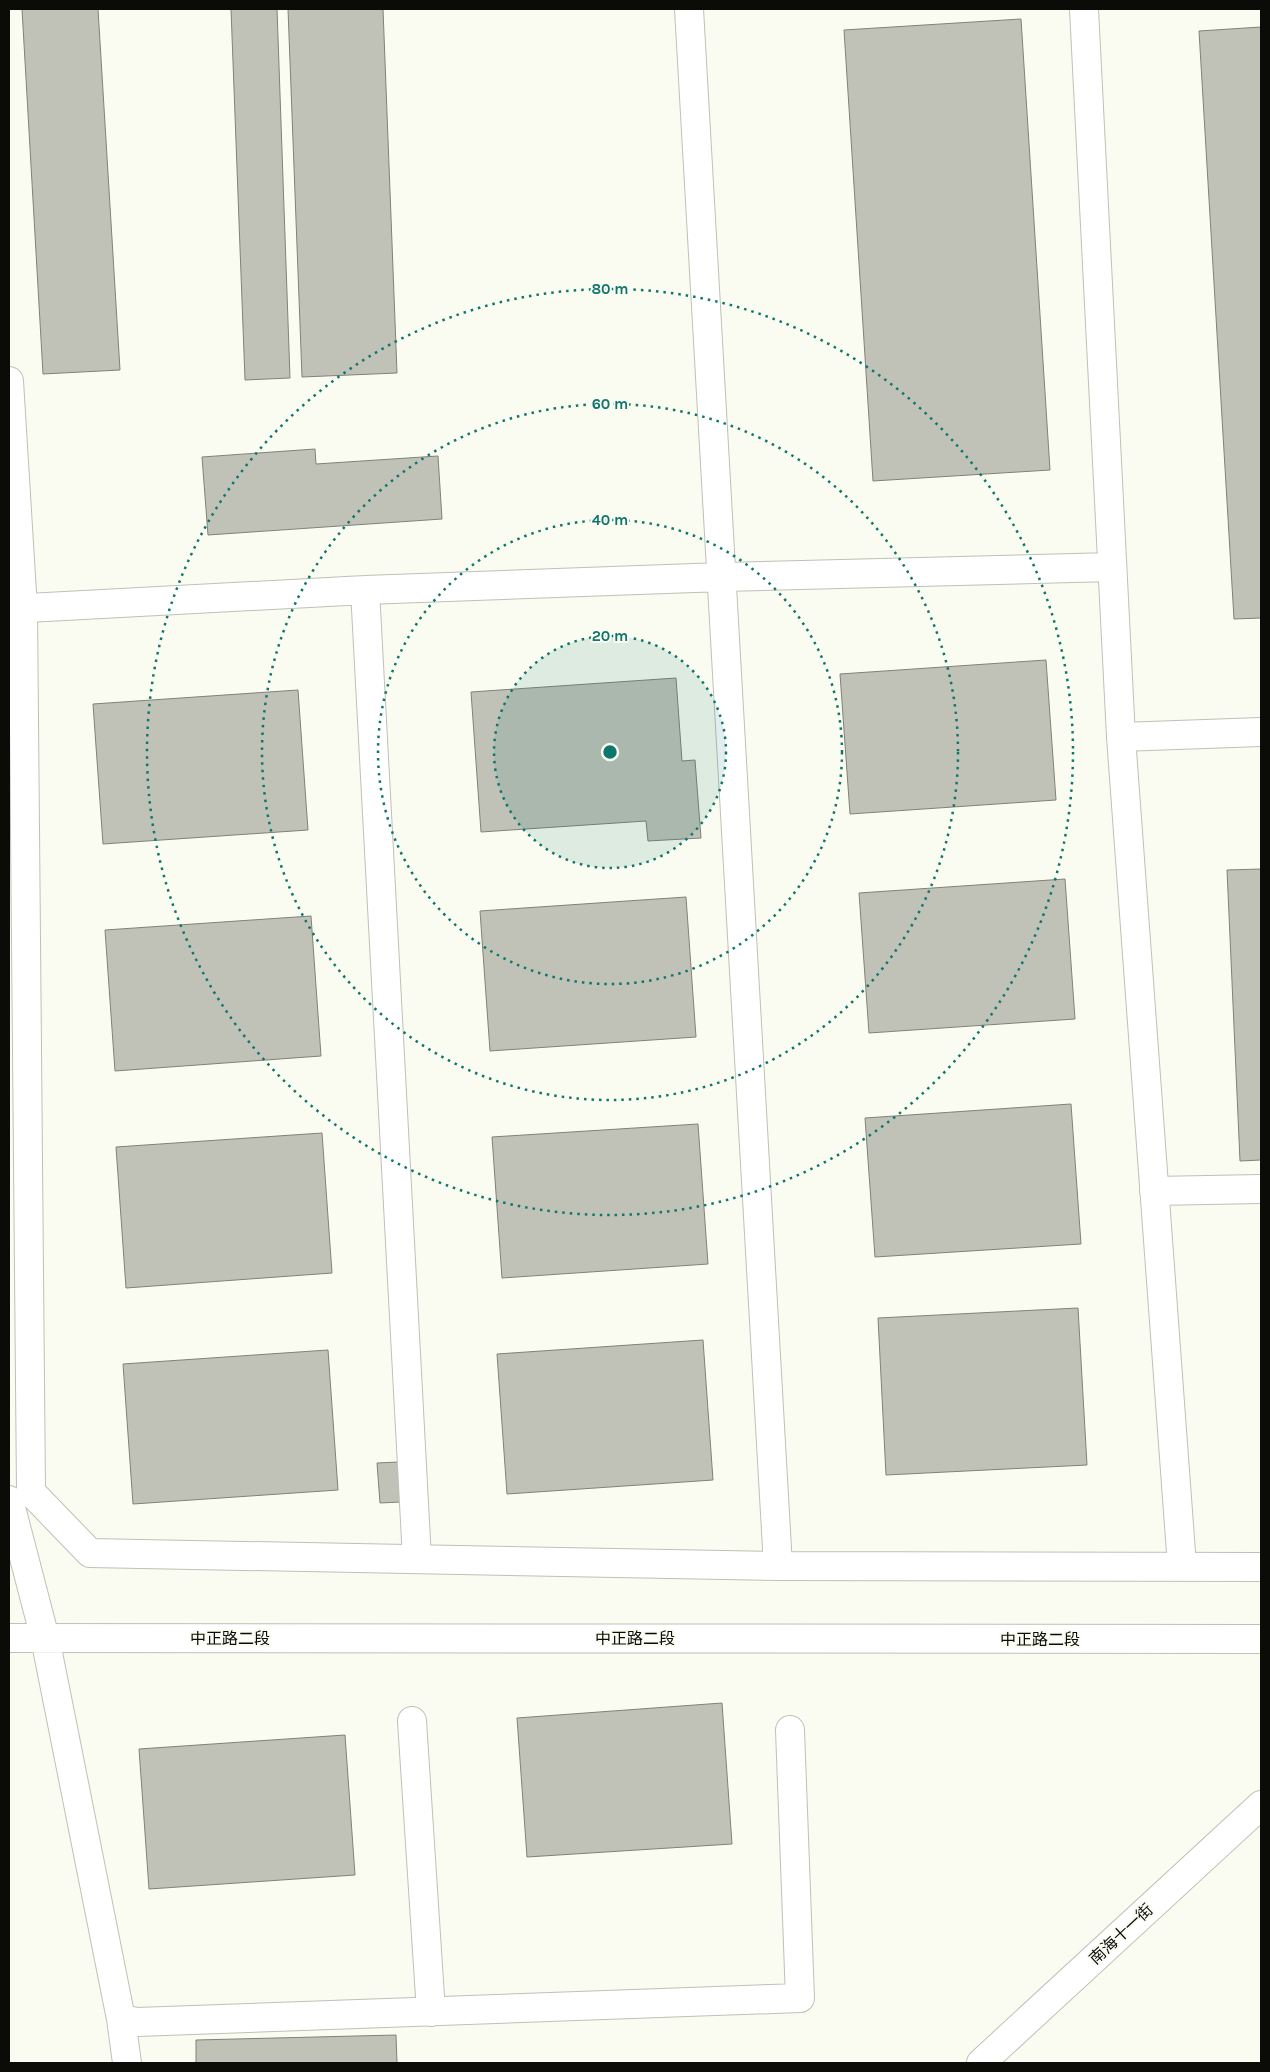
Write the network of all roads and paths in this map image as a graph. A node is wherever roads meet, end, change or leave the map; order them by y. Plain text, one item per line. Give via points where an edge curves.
1 (689, 9) edge
2 (1084, 9) edge
3 (9, 381) edge
4 (1112, 567) junction
5 (722, 577) junction
6 (365, 590) junction
7 (16, 609) edge
8 (1261, 732) edge
9 (1121, 737) junction
10 (1261, 1188) edge
11 (1154, 1191) junction
12 (9, 1500) edge
13 (417, 1559) junction
14 (778, 1566) junction
15 (1182, 1566) junction
16 (1261, 1567) edge
17 (9, 1638) edge
18 (45, 1638) junction
19 (1261, 1639) edge
20 (412, 1722) dead end
21 (790, 1730) dead end
22 (1261, 1806) edge
23 (431, 2012) junction
24 (121, 2020) junction
25 (127, 2063) edge
26 (981, 2063) edge

1 - 5 street
2 - 4 street
3 - 7 street
4 - 5 street
4 - 9 street
5 - 6 street
5 - 14 street
6 - 7 street
6 - 13 street
7 - 13 street via 31,1492 90,1553
8 - 9 street
9 - 11 street
10 - 11 street
11 - 15 street
12 - 18 street
13 - 14 street
14 - 15 street
15 - 16 street
17 - 18 street, 中正路二段
18 - 19 street, 中正路二段
18 - 24 street
20 - 23 street
21 - 23 street via 800,1998
22 - 26 street, 南海十一街
23 - 24 street
24 - 25 street

